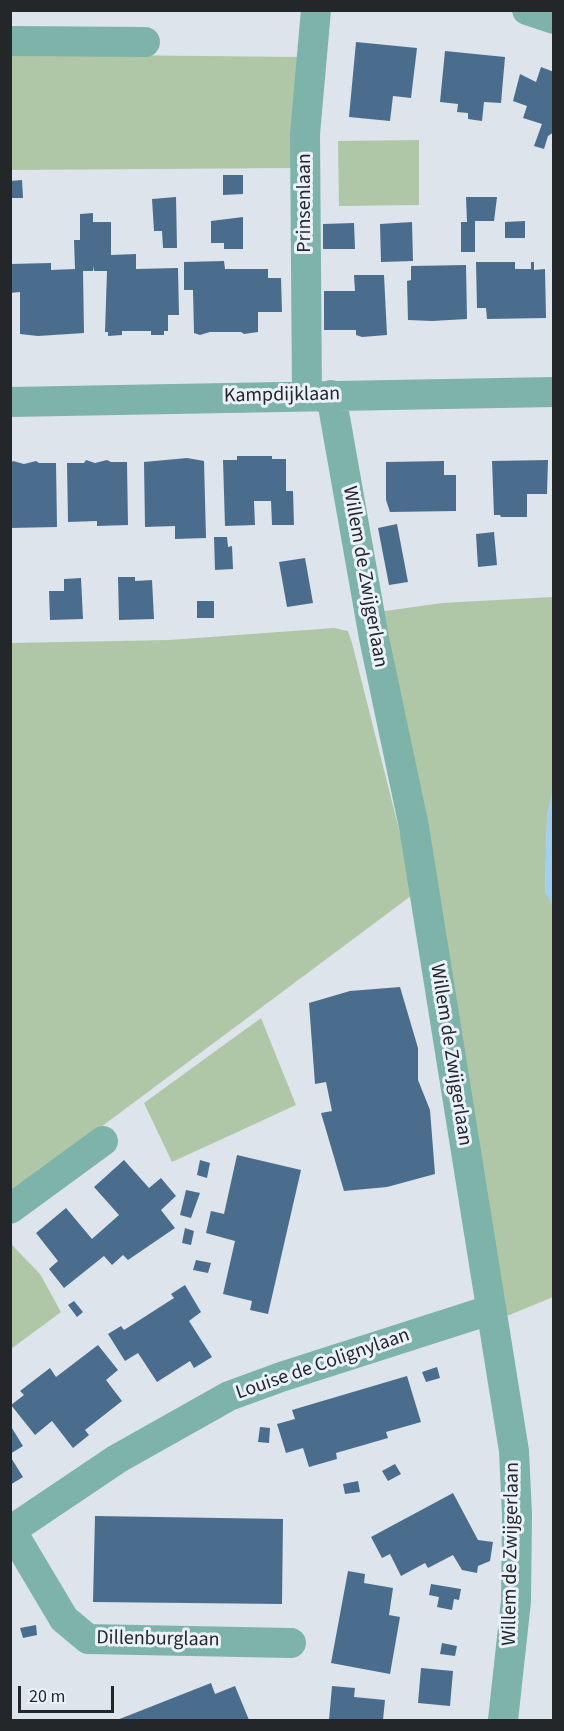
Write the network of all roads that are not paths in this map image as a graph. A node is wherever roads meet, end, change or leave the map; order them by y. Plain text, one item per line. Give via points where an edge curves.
1 (316, 10) edge
2 (527, 10) edge
3 (554, 19) edge
4 (10, 41) edge
5 (145, 42) dead end
6 (554, 392) edge
7 (319, 395) junction
8 (10, 402) edge
9 (103, 1141) dead end
10 (10, 1209) edge
11 (490, 1311) junction
12 (11, 1530) edge
13 (291, 1643) dead end
14 (503, 1720) edge

1 - 7 street, Prinsenlaan via 305,134
2 - 3 street
4 - 5 street
6 - 7 street, Kampdijklaan
7 - 8 street, Kampdijklaan
7 - 11 street, Willem de Zwijgerlaan via 414,827
9 - 10 street
11 - 12 street, Louise de Colignylaan via 230,1396 117,1459
11 - 14 street, Willem de Zwijgerlaan via 514,1451 517,1515 516,1601
12 - 13 street, Dillenburglaan via 64,1619 88,1639

